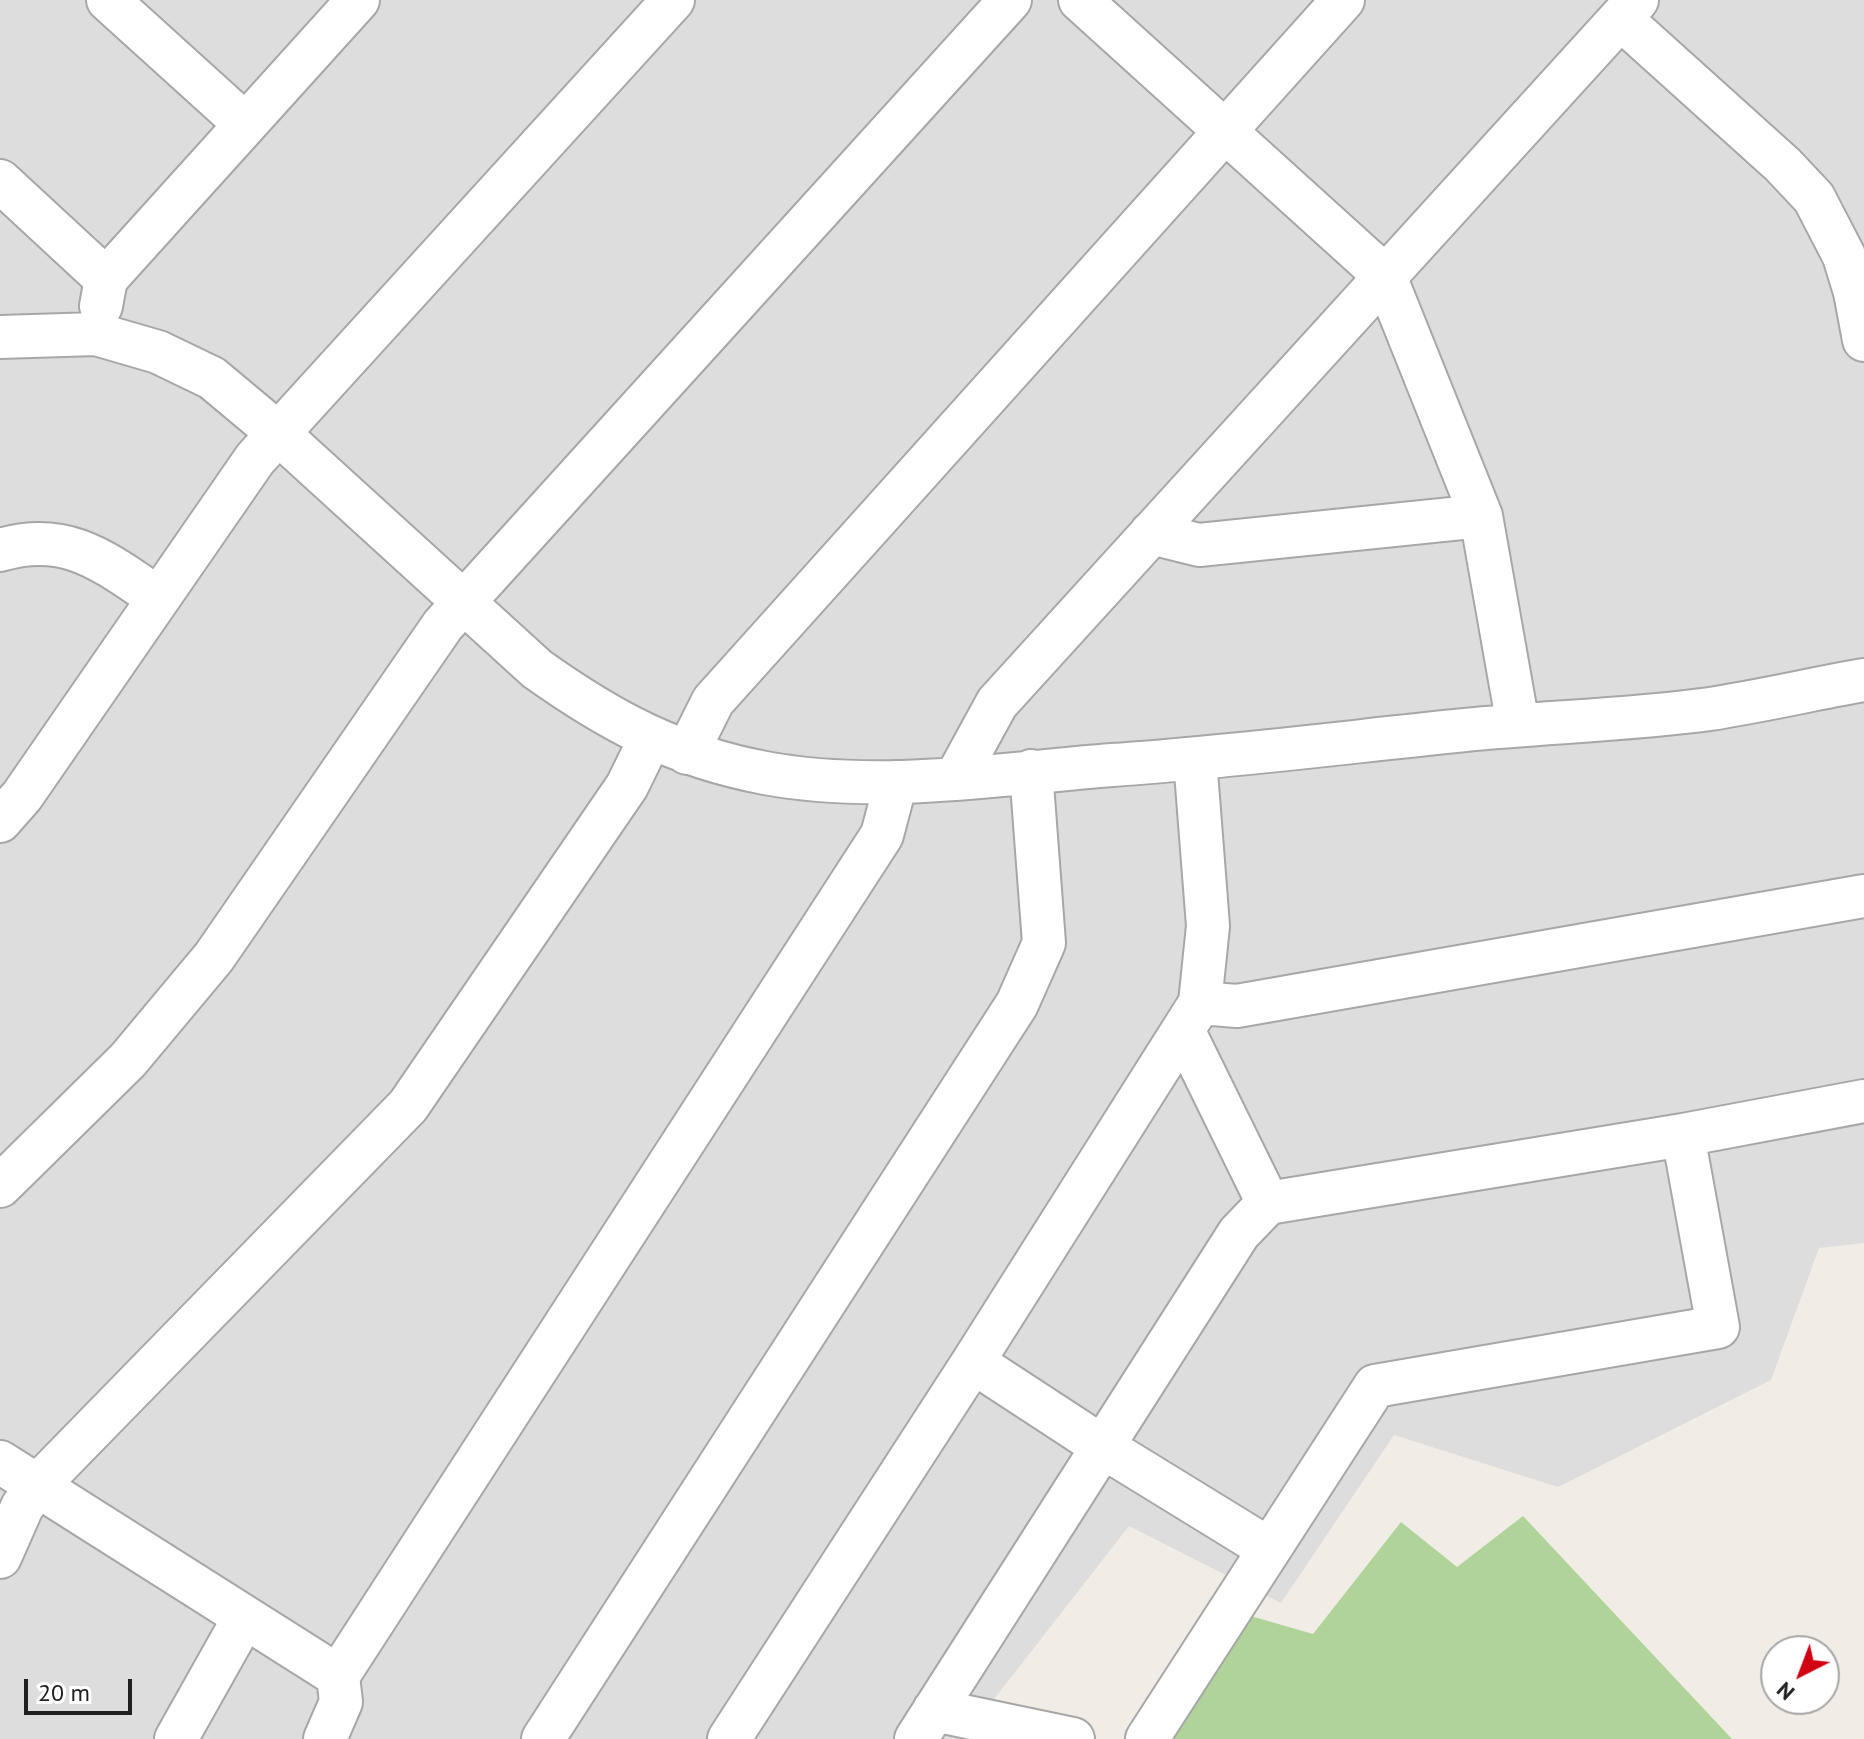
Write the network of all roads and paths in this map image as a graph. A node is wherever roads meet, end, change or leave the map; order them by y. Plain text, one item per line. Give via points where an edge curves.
1 (108, 0) edge
2 (358, 0) edge
3 (673, 0) edge
4 (1010, 0) edge
5 (1080, 0) edge
6 (1343, 0) edge
7 (1629, 9) edge
8 (245, 124) junction
9 (1225, 131) junction
10 (0, 181) edge
11 (1385, 276) junction
12 (106, 279) junction
13 (96, 334) junction
14 (0, 337) edge
15 (1864, 340) edge
16 (279, 434) junction
17 (1481, 516) junction
18 (1151, 533) junction
19 (0, 550) edge
20 (158, 598) junction
21 (462, 603) junction
22 (1864, 680) edge
23 (1518, 725) junction
24 (668, 746) junction
25 (1195, 759) junction
26 (1031, 771) junction
27 (956, 778) junction
28 (896, 782) junction
29 (0, 821) edge
30 (1864, 896) edge
31 (1192, 1017) junction
32 (1864, 1101) edge
33 (1683, 1135) junction
34 (0, 1186) edge
35 (1268, 1203) junction
36 (973, 1362) junction
37 (1103, 1447) junction
38 (0, 1462) edge
39 (37, 1486) junction
40 (1269, 1549) junction
41 (0, 1557) edge
42 (244, 1618) junction
43 (338, 1676) junction
44 (925, 1725) edge
45 (176, 1739) edge
46 (325, 1739) edge
47 (543, 1739) edge
48 (729, 1739) edge
49 (1073, 1739) edge
50 (1147, 1739) edge

1 - 8 street
2 - 8 street
3 - 16 street
4 - 21 street
5 - 9 street
6 - 9 street
7 - 11 street
7 - 15 street via 1814,198 1844,256
8 - 12 street
9 - 11 street
9 - 24 street
10 - 12 street
11 - 17 street
11 - 18 street
12 - 13 street
13 - 14 street
13 - 16 street via 158,352 212,378
16 - 20 street via 255,459
16 - 21 street
17 - 18 street via 1199,545
17 - 23 street
18 - 27 street via 997,703
19 - 20 street via 40,542 66,546 96,557
20 - 29 street
21 - 24 street via 537,669
21 - 34 street via 214,957 128,1060
22 - 23 street via 1709,709
23 - 25 street
24 - 28 street via 804,779
24 - 39 street via 627,786 408,1106
25 - 26 street
25 - 31 street via 1208,926
26 - 27 street
26 - 47 street via 1044,943 1017,1004
27 - 28 street
28 - 43 street via 882,835
30 - 31 street
31 - 35 street
31 - 36 street
32 - 33 street
33 - 35 street
33 - 40 street via 1718,1327 1375,1386
35 - 37 street via 1239,1233
36 - 37 street
36 - 48 street
37 - 40 street
37 - 44 street
38 - 39 street
39 - 41 street
39 - 42 street
40 - 50 street
42 - 43 street
42 - 45 street
43 - 46 street via 341,1702
44 - 49 street

